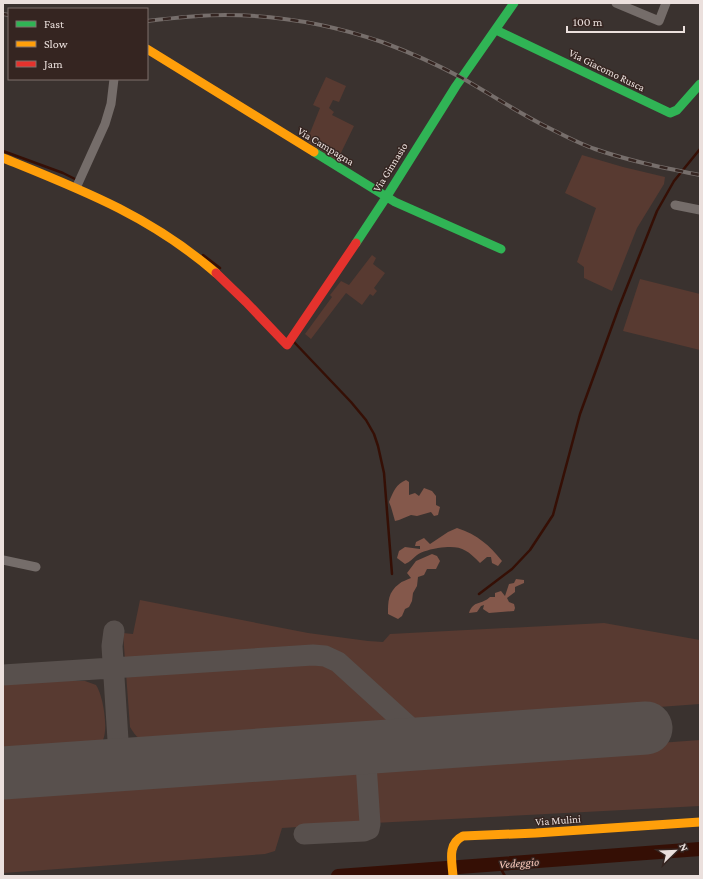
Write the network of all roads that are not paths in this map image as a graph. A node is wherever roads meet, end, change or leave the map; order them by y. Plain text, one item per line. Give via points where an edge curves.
1 (514, 3) edge
2 (616, 3) edge
3 (666, 3) edge
4 (496, 30) junction
5 (148, 50) edge
6 (114, 80) edge
7 (700, 84) edge
8 (3, 158) edge
9 (78, 183) junction
10 (387, 196) junction
11 (675, 205) dead end
12 (700, 210) edge
13 (501, 249) dead end
14 (3, 560) edge
15 (36, 567) dead end
16 (700, 822) edge
17 (454, 876) edge

1 - 4 street, Via Ginnasio
2 - 3 street via 659,21
4 - 7 street, Via Giacomo Rusca via 670,113 677,110
4 - 10 street, Via Ginnasio via 456,86
5 - 10 street, Via Campagna
6 - 9 street via 111,104 101,135
8 - 9 street
9 - 10 street, Via Ginnasio via 144,221 182,247 229,284 287,345
10 - 13 street, Via Campagna via 395,202
11 - 12 street
14 - 15 street
16 - 17 street, Via Mulini via 536,834 469,835 457,838 453,844

